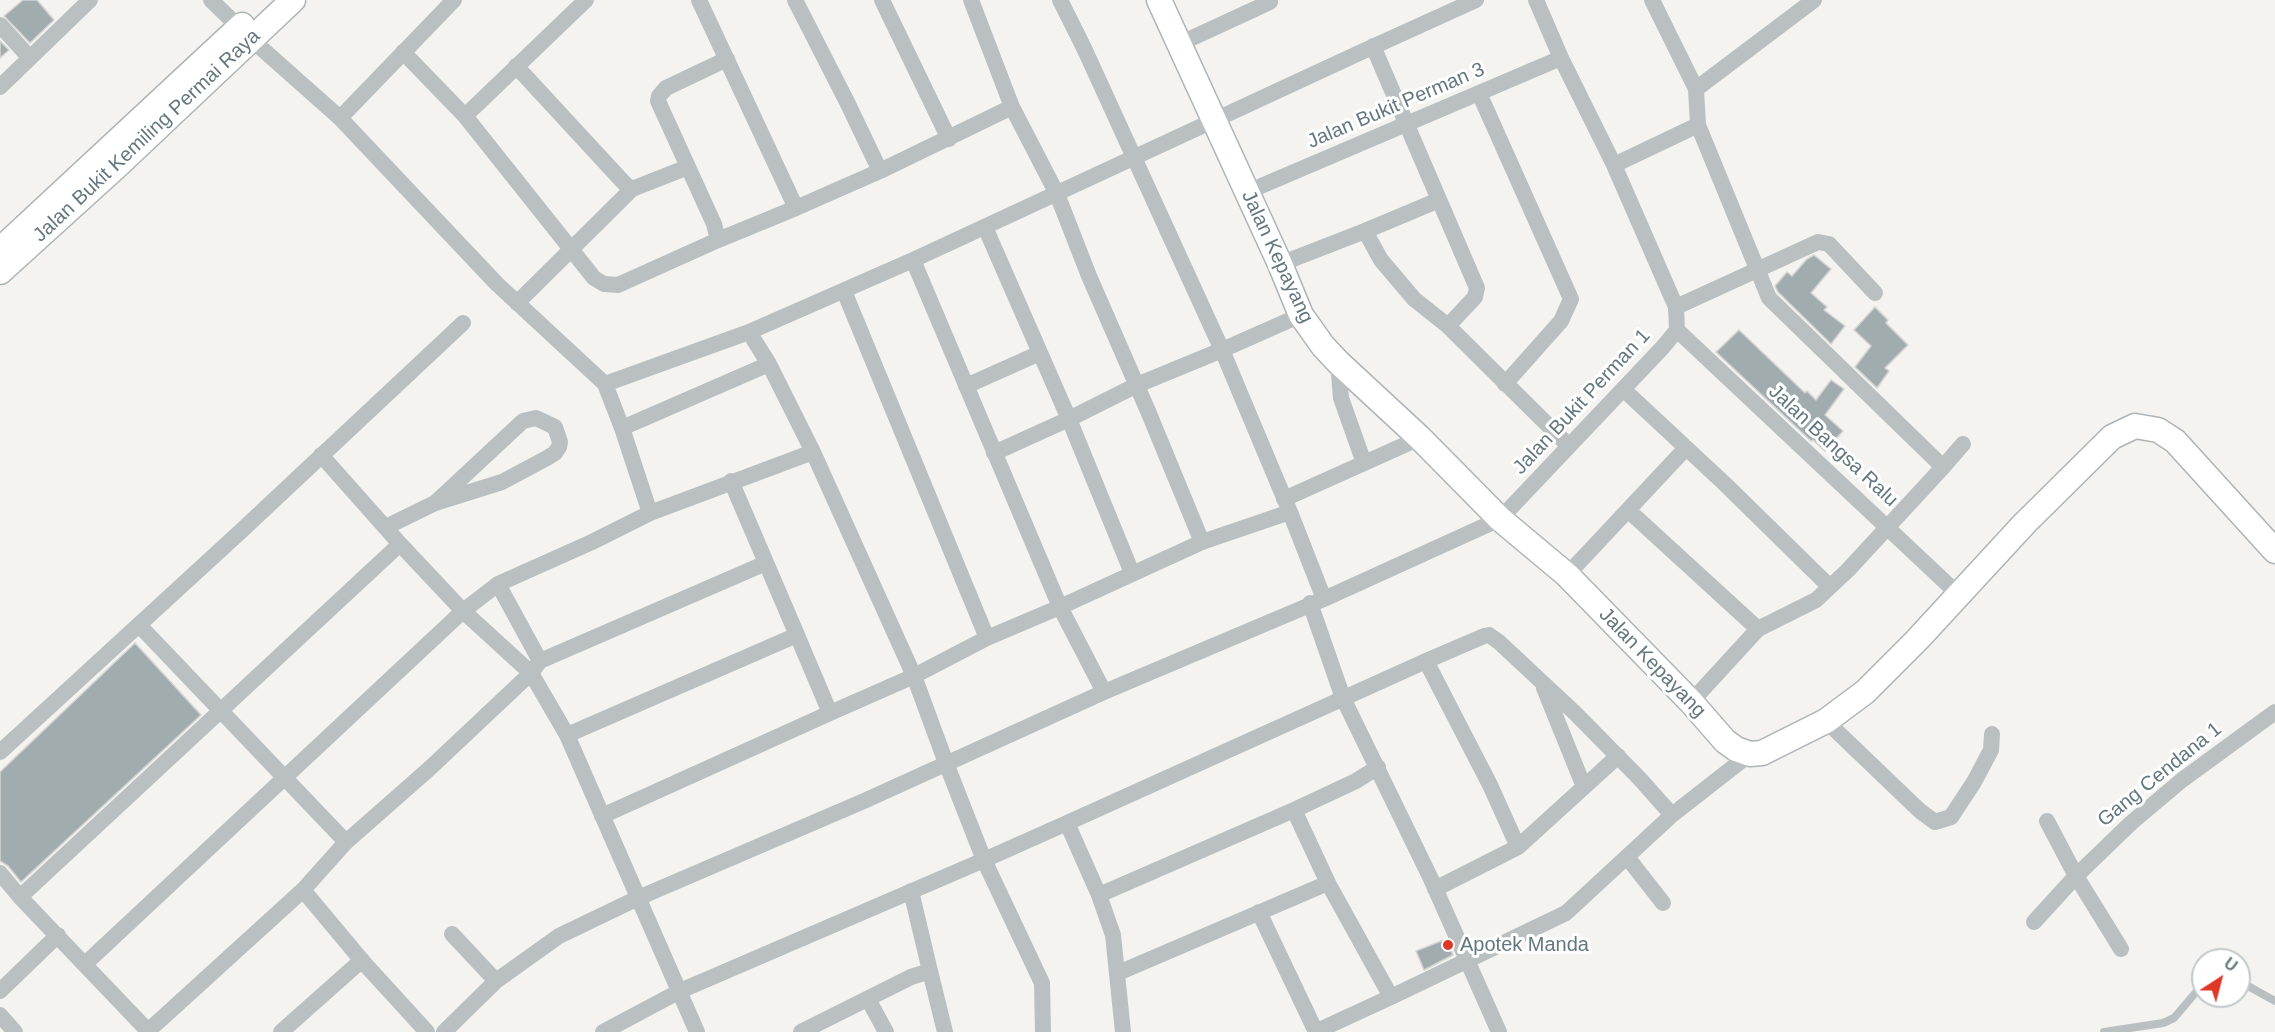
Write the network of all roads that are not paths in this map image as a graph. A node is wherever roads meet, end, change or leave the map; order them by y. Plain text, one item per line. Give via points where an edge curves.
1 (89, 0) edge
2 (211, 0) edge
3 (269, 0) edge
4 (293, 0) edge
5 (454, 0) edge
6 (586, 0) edge
7 (699, 0) edge
8 (795, 0) edge
9 (882, 0) edge
10 (971, 0) edge
11 (1060, 0) edge
12 (1159, 0) edge
13 (1476, 0) edge
14 (1536, 0) edge
15 (1652, 0) edge
16 (1814, 0) edge
17 (1271, 1) edge
18 (1442, 7) edge
19 (0, 25) edge
20 (245, 34) junction
21 (1179, 44) junction
22 (1373, 46) junction
23 (403, 52) junction
24 (30, 58) junction
25 (1561, 58) junction
26 (727, 59) junction
27 (516, 66) junction
28 (0, 87) edge
29 (1696, 89) junction
30 (1479, 93) junction
31 (1012, 107) junction
32 (465, 116) junction
33 (340, 118) junction
34 (1215, 120) junction
35 (1407, 123) junction
36 (1698, 125) junction
37 (949, 139) junction
38 (1135, 158) junction
39 (1614, 165) junction
40 (688, 167) junction
41 (880, 171) junction
42 (632, 189) junction
43 (1247, 192) junction
44 (1057, 194) junction
45 (1439, 200) junction
46 (796, 208) junction
47 (985, 227) junction
48 (1365, 231) junction
49 (718, 240) junction
50 (571, 249) junction
51 (0, 250) edge
52 (914, 260) junction
53 (1280, 264) junction
54 (1756, 270) junction
55 (0, 272) edge
56 (844, 291) junction
57 (1875, 293) dead end
58 (518, 303) junction
59 (1676, 307) junction
60 (1301, 315) junction
61 (463, 323) dead end
62 (1448, 326) junction
63 (1677, 330) junction
64 (749, 332) junction
65 (1222, 350) junction
66 (1040, 352) junction
67 (1338, 362) junction
68 (769, 364) junction
69 (605, 384) junction
70 (1505, 384) junction
71 (1137, 385) junction
72 (966, 386) junction
73 (1623, 389) junction
74 (1069, 419) junction
75 (622, 428) junction
76 (1420, 438) junction
77 (1963, 444) dead end
78 (1569, 446) junction
79 (1686, 448) junction
80 (813, 452) junction
81 (994, 453) junction
82 (321, 455) junction
83 (1364, 463) junction
84 (1943, 467) junction
85 (731, 482) junction
86 (435, 503) junction
87 (1287, 506) junction
88 (1629, 510) junction
89 (650, 513) junction
90 (1500, 519) junction
91 (1887, 526) junction
92 (386, 527) junction
93 (1202, 542) junction
94 (400, 544) junction
95 (2275, 551) edge
96 (766, 563) junction
97 (1132, 573) junction
98 (1567, 575) junction
99 (498, 584) junction
100 (1830, 587) junction
101 (1959, 595) junction
102 (1317, 601) junction
103 (1060, 607) junction
104 (463, 611) junction
105 (139, 625) junction
106 (1758, 629) junction
107 (797, 635) junction
108 (987, 638) junction
109 (1426, 661) junction
110 (536, 667) junction
111 (914, 676) junction
112 (1542, 683) junction
113 (1104, 692) junction
114 (1343, 698) junction
115 (1691, 702) junction
116 (220, 711) junction
117 (2275, 712) edge
118 (830, 713) junction
119 (1826, 721) junction
120 (1992, 734) dead end
121 (567, 735) junction
122 (0, 752) edge
123 (1750, 754) junction
124 (1618, 756) junction
125 (946, 763) junction
126 (1378, 767) junction
127 (285, 777) junction
128 (1584, 787) junction
129 (1294, 810) junction
130 (1672, 815) junction
131 (602, 816) junction
132 (2047, 821) dead end
133 (1066, 823) junction
134 (346, 843) junction
135 (1518, 847) junction
136 (1627, 857) junction
137 (984, 860) junction
138 (0, 873) edge
139 (2076, 876) junction
140 (1328, 883) junction
141 (1435, 889) junction
142 (303, 890) junction
143 (911, 891) junction
144 (1099, 895) junction
145 (20, 897) junction
146 (638, 898) junction
147 (1663, 903) dead end
148 (1259, 912) junction
149 (2034, 922) dead end
150 (452, 934) dead end
151 (57, 935) junction
152 (2121, 949) dead end
153 (362, 960) junction
154 (1468, 961) junction
155 (85, 964) junction
156 (930, 971) junction
157 (1118, 973) junction
158 (496, 981) junction
159 (2251, 988) edge
160 (0, 991) edge
161 (680, 991) junction
162 (1390, 997) junction
163 (2191, 998) edge
164 (868, 999) junction
165 (2275, 1001) edge
166 (0, 1015) edge
167 (15, 1032) edge
168 (148, 1032) edge
169 (280, 1032) edge
170 (427, 1032) edge
171 (444, 1032) edge
172 (603, 1032) edge
173 (697, 1032) edge
174 (801, 1032) edge
175 (886, 1032) edge
176 (945, 1032) edge
177 (1043, 1032) edge
178 (1123, 1032) edge
179 (1315, 1032) edge
180 (1499, 1032) edge
181 (2103, 1032) edge

1 - 24 street
2 - 20 street
3 - 20 street, Jalan Bukit Kemiling Permai Raya
4 - 20 street, Jalan Bukit Kemiling Permai Raya
5 - 23 street
6 - 27 street
7 - 26 street
8 - 41 street
9 - 37 street
10 - 31 street
11 - 38 street
12 - 21 street, Jalan Kepayang
13 - 18 street
14 - 25 street
15 - 29 street
16 - 29 street
17 - 21 street
18 - 22 street
19 - 24 street
20 - 33 street
20 - 51 street, Jalan Bukit Kemiling Permai Raya
20 - 55 street, Jalan Bukit Kemiling Permai Raya via 118,165
21 - 34 street, Jalan Kepayang
22 - 34 street
22 - 35 street
23 - 32 street
23 - 33 street
24 - 28 street
25 - 30 street, Jalan Bukit Perman 3
25 - 39 street
26 - 40 street via 666,88 658,97
26 - 46 street
27 - 32 street
27 - 42 street
29 - 36 street
30 - 35 street, Jalan Bukit Perman 3
30 - 70 street via 1571,299 1561,321
31 - 37 street
31 - 44 street
32 - 50 street
33 - 58 street
34 - 38 street
34 - 43 street, Jalan Kepayang
35 - 43 street, Jalan Bukit Perman 3
35 - 45 street
36 - 39 street
36 - 54 street
37 - 41 street
38 - 44 street
38 - 65 street
39 - 59 street
40 - 42 street
40 - 49 street
41 - 46 street
42 - 50 street
43 - 53 street, Jalan Kepayang
44 - 47 street
44 - 71 street
45 - 48 street
45 - 62 street via 1477,288 1475,297
46 - 49 street
47 - 52 street
47 - 66 street
48 - 53 street
48 - 62 street via 1381,260 1414,299
49 - 50 street via 618,285 594,278
50 - 58 street
52 - 56 street
52 - 72 street
53 - 60 street, Jalan Kepayang
54 - 57 street via 1818,242 1829,244
54 - 59 street
54 - 84 street via 1769,298
56 - 64 street
56 - 108 street
58 - 69 street
59 - 63 street, Jalan Bukit Perman 1
60 - 65 street
60 - 67 street, Jalan Kepayang
61 - 82 street
62 - 70 street
63 - 73 street, Jalan Bukit Perman 1
63 - 91 street, Jalan Bangsa Ralu
64 - 68 street
64 - 69 street
65 - 71 street
65 - 87 street
66 - 72 street
66 - 74 street
67 - 76 street, Jalan Kepayang
67 - 83 street via 1341,398
68 - 75 street
68 - 80 street
69 - 75 street
70 - 78 street
71 - 74 street
71 - 93 street
72 - 81 street
73 - 78 street, Jalan Bukit Perman 1
73 - 79 street
74 - 81 street
74 - 97 street
75 - 89 street
76 - 83 street
76 - 90 street, Jalan Kepayang
77 - 84 street
78 - 90 street, Jalan Bukit Perman 1
79 - 88 street
79 - 100 street
80 - 85 street
80 - 111 street
81 - 103 street
82 - 92 street
82 - 105 street
83 - 87 street
84 - 91 street
85 - 89 street
85 - 96 street
86 - 86 street via 502,482 555,453 560,442 555,428 536,418 523,422
86 - 92 street
87 - 93 street
87 - 102 street
88 - 98 street
88 - 106 street
89 - 99 street
90 - 98 street, Jalan Kepayang
90 - 102 street
91 - 100 street
91 - 101 street, Jalan Bangsa Ralu
92 - 94 street
93 - 97 street
94 - 104 street
94 - 116 street
95 - 101 street via 2175,441 2158,430 2135,426 2112,437
96 - 107 street
96 - 110 street
97 - 103 street
98 - 115 street, Jalan Kepayang
99 - 104 street
99 - 110 street
100 - 106 street via 1816,600
101 - 119 street via 1865,692
102 - 113 street
102 - 114 street
103 - 108 street
103 - 113 street
104 - 110 street
104 - 127 street
105 - 116 street
105 - 122 street
106 - 115 street
107 - 118 street
107 - 121 street
108 - 111 street
109 - 112 street via 1489,635
109 - 114 street
109 - 135 street
110 - 121 street
110 - 134 street
111 - 118 street
111 - 125 street
112 - 124 street
112 - 128 street
113 - 125 street
114 - 126 street
114 - 133 street
115 - 123 street, Jalan Kepayang via 1725,741
116 - 127 street
116 - 145 street
117 - 139 street, Gang Cendana 1 via 2182,780
118 - 131 street
119 - 120 street via 1935,822 1951,818 1991,750
119 - 123 street via 1762,753
121 - 131 street
123 - 130 street
124 - 128 street
124 - 130 street
125 - 137 street
125 - 146 street
126 - 129 street
126 - 141 street
127 - 134 street
127 - 155 street
128 - 135 street
129 - 140 street
129 - 144 street
130 - 136 street
131 - 146 street
132 - 139 street
133 - 137 street
133 - 144 street
134 - 142 street
135 - 141 street
136 - 147 street
136 - 154 street via 1566,913
137 - 143 street
137 - 177 street via 1042,983
138 - 145 street
139 - 149 street, Gang Cendana 1
139 - 152 street
140 - 148 street
140 - 162 street
141 - 154 street
142 - 153 street
142 - 168 street
143 - 156 street
143 - 161 street
144 - 157 street via 1113,935
145 - 151 street
146 - 158 street via 560,936
146 - 161 street
148 - 157 street
148 - 179 street
150 - 158 street
151 - 155 street
151 - 160 street
153 - 169 street
153 - 170 street
154 - 162 street
154 - 180 street
155 - 168 street
156 - 164 street
156 - 176 street
157 - 178 street
158 - 171 street
159 - 165 lane
161 - 172 street
161 - 173 street
162 - 179 street
163 - 181 lane via 2174,1018 2163,1023
164 - 174 street
164 - 175 street
166 - 167 street

